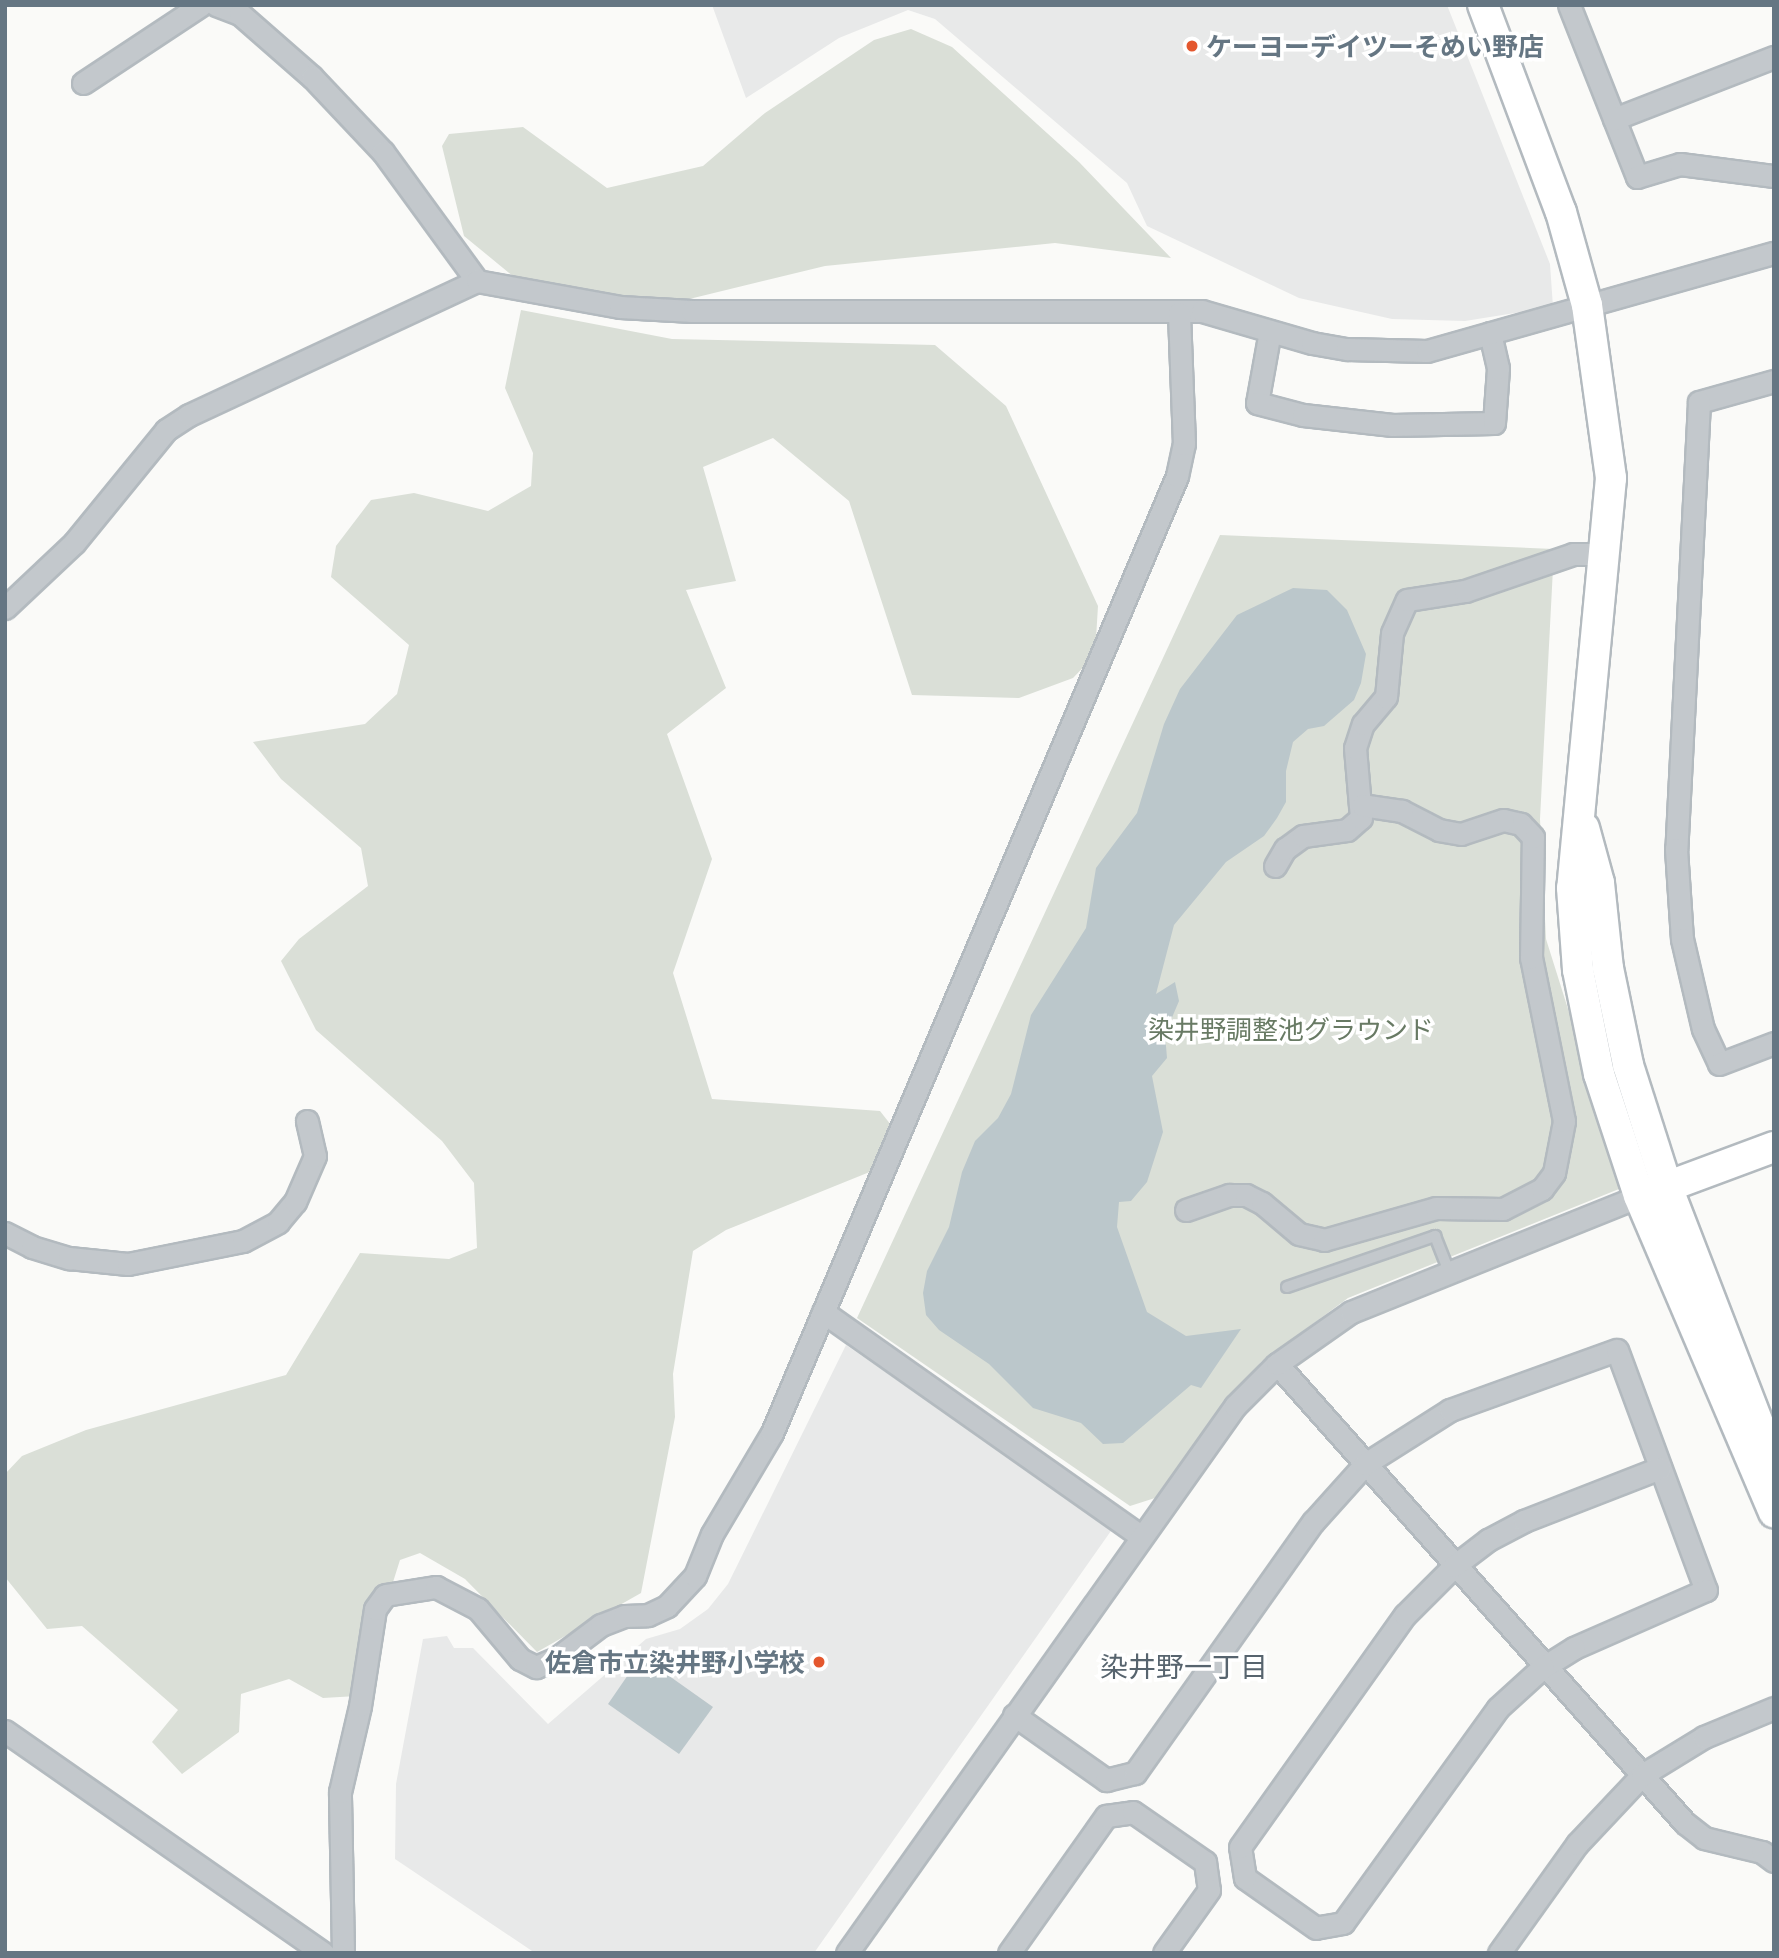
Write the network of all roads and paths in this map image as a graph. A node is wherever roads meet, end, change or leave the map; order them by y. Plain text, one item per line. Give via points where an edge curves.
1 (201, 5) edge
2 (216, 5) edge
3 (1483, 5) edge
4 (1573, 6) edge
5 (1774, 57) edge
6 (82, 83) dead end
7 (1614, 119) junction
8 (1774, 176) edge
9 (1774, 253) edge
10 (477, 281) junction
11 (1587, 306) junction
12 (1179, 313) junction
13 (1270, 331) junction
14 (1490, 333) junction
15 (1774, 381) edge
16 (1605, 554) junction
17 (5, 608) edge
18 (1362, 805) junction
19 (1579, 811) junction
20 (1275, 866) dead end
21 (1774, 1043) edge
22 (307, 1122) dead end
23 (1774, 1147) edge
24 (1667, 1187) junction
25 (1639, 1196) junction
26 (1186, 1210) dead end
27 (5, 1233) edge
28 (1450, 1274) junction
29 (1287, 1287) dead end
30 (822, 1312) junction
31 (1277, 1364) junction
32 (1364, 1464) junction
33 (1774, 1464) edge
34 (1660, 1468) junction
35 (1774, 1512) edge
36 (1141, 1536) junction
37 (1454, 1566) junction
38 (1543, 1667) junction
39 (1774, 1708) edge
40 (1014, 1715) junction
41 (5, 1731) edge
42 (1642, 1775) junction
43 (1774, 1861) edge
44 (323, 1953) edge
45 (344, 1953) edge
46 (848, 1953) edge
47 (1009, 1953) edge
48 (1164, 1953) edge
49 (1499, 1953) edge

1 - 6 street
2 - 10 street via 240,14 339,105 383,152
3 - 11 street via 1561,212
4 - 7 street
5 - 7 street
7 - 8 street via 1637,177 1681,164
9 - 11 street
10 - 12 street via 620,307 692,311
10 - 17 street via 189,415 166,430 74,543
11 - 14 street
11 - 16 street via 1611,478
12 - 13 street via 1202,311
12 - 30 street via 1184,444 1177,476
13 - 14 street via 1347,349 1427,351
13 - 14 street via 1257,402 1303,415 1392,425 1494,423 1498,368
15 - 21 street via 1699,401 1676,849 1682,939 1703,1028 1719,1064
16 - 18 street via 1573,554 1465,591 1407,600 1392,633 1386,697 1363,724 1355,748
16 - 19 street
18 - 20 street via 1361,818 1347,830 1303,836 1286,849
18 - 26 street via 1402,811 1439,830 1461,834 1503,820 1521,824 1533,837 1531,958 1564,1121 1554,1173 1542,1189 1503,1209 1436,1208 1324,1240 1299,1234 1245,1195 1229,1195
19 - 24 street via 1599,883 1608,968 1628,1065
19 - 25 street via 1572,888 1578,970 1599,1074
22 - 27 street via 315,1156 300,1192 278,1222 243,1241 128,1264 69,1258
23 - 24 street
24 - 25 street
24 - 33 street
25 - 28 street
25 - 35 street
28 - 29 lane via 1435,1236
28 - 31 street via 1352,1312
30 - 36 street
30 - 45 street via 772,1433 712,1534 695,1576 667,1606 601,1625 537,1667 520,1659 478,1609 436,1587 385,1595 375,1609 340,1792
31 - 32 street
31 - 36 street via 1235,1406
32 - 34 street via 1450,1410 1617,1350
32 - 37 street
32 - 40 street via 1313,1522 1135,1773 1106,1780
34 - 37 street via 1524,1521
34 - 38 street via 1706,1590 1608,1630
36 - 40 street
37 - 38 street
37 - 38 street via 1405,1615 1240,1847 1245,1878 1316,1928 1343,1923 1498,1708
38 - 42 street
39 - 42 street via 1704,1737
40 - 46 street
41 - 44 street
42 - 43 street via 1704,1838 1762,1852
42 - 49 street via 1577,1844
47 - 48 street via 1106,1816 1133,1812 1205,1862 1209,1890

